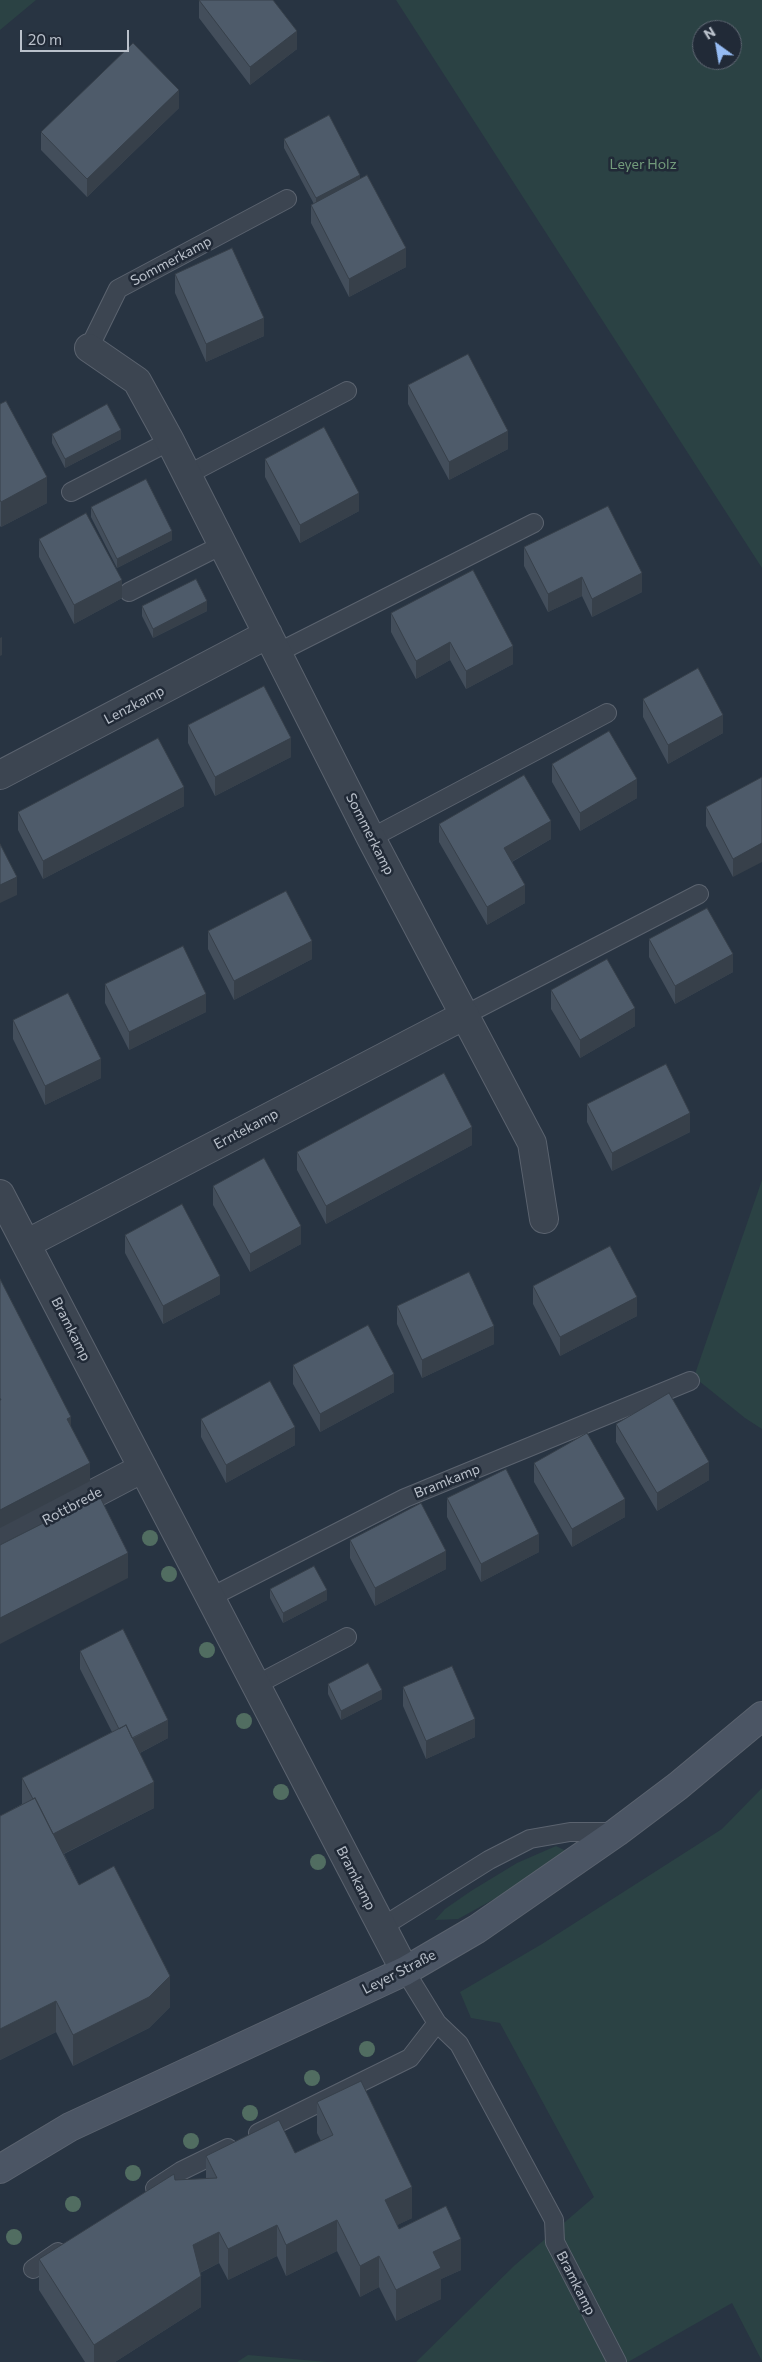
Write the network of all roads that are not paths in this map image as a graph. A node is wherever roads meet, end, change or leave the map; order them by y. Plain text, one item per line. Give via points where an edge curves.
1 (287, 199) dead end
2 (90, 348) joint
3 (347, 391) dead end
4 (170, 440) junction
5 (187, 475) junction
6 (71, 492) dead end
7 (534, 523) dead end
8 (222, 545) junction
9 (129, 592) dead end
10 (272, 644) junction
11 (607, 712) dead end
12 (0, 775) edge
13 (371, 838) junction
14 (699, 894) dead end
15 (465, 1015) junction
16 (0, 1194) edge
17 (544, 1220) dead end
18 (26, 1244) junction
19 (690, 1381) dead end
20 (143, 1468) junction
21 (0, 1543) edge
22 (211, 1598) junction
23 (347, 1637) dead end
24 (256, 1685) junction
25 (762, 1716) edge
26 (617, 1832) junction
27 (382, 1927) junction
28 (405, 1971) junction
29 (437, 2023) junction
30 (0, 2169) edge
31 (140, 2198) edge
32 (74, 2242) edge
33 (34, 2269) dead end
34 (617, 2362) edge

1 - 2 lane, Sommerkamp via 118,289
2 - 4 street, Sommerkamp via 137,381
3 - 5 lane
4 - 5 street, Sommerkamp
4 - 6 lane
5 - 8 street, Sommerkamp
7 - 10 lane
8 - 9 lane
8 - 10 street, Sommerkamp
10 - 12 street, Lenzkamp
10 - 13 street, Sommerkamp
11 - 13 lane
13 - 15 street, Sommerkamp
14 - 15 lane
15 - 17 street, Sommerkamp via 532,1143
15 - 18 street, Erntekamp
16 - 18 street, Bramkamp
18 - 20 street, Bramkamp
19 - 22 lane, Bramkamp via 405,1498
20 - 21 street, Rottbrede
20 - 22 street, Bramkamp
22 - 24 street, Bramkamp
23 - 24 lane
24 - 27 street, Bramkamp
25 - 26 street, Leyer Straße
26 - 27 lane via 570,1832 530,1839 489,1860
26 - 28 street, Leyer Straße via 477,1929
27 - 28 street, Bramkamp
28 - 29 lane, Bramkamp
28 - 30 street, Leyer Straße via 70,2127
29 - 31 lane via 410,2058 181,2171
29 - 34 lane, Bramkamp via 460,2044 554,2220 555,2242
32 - 33 lane

